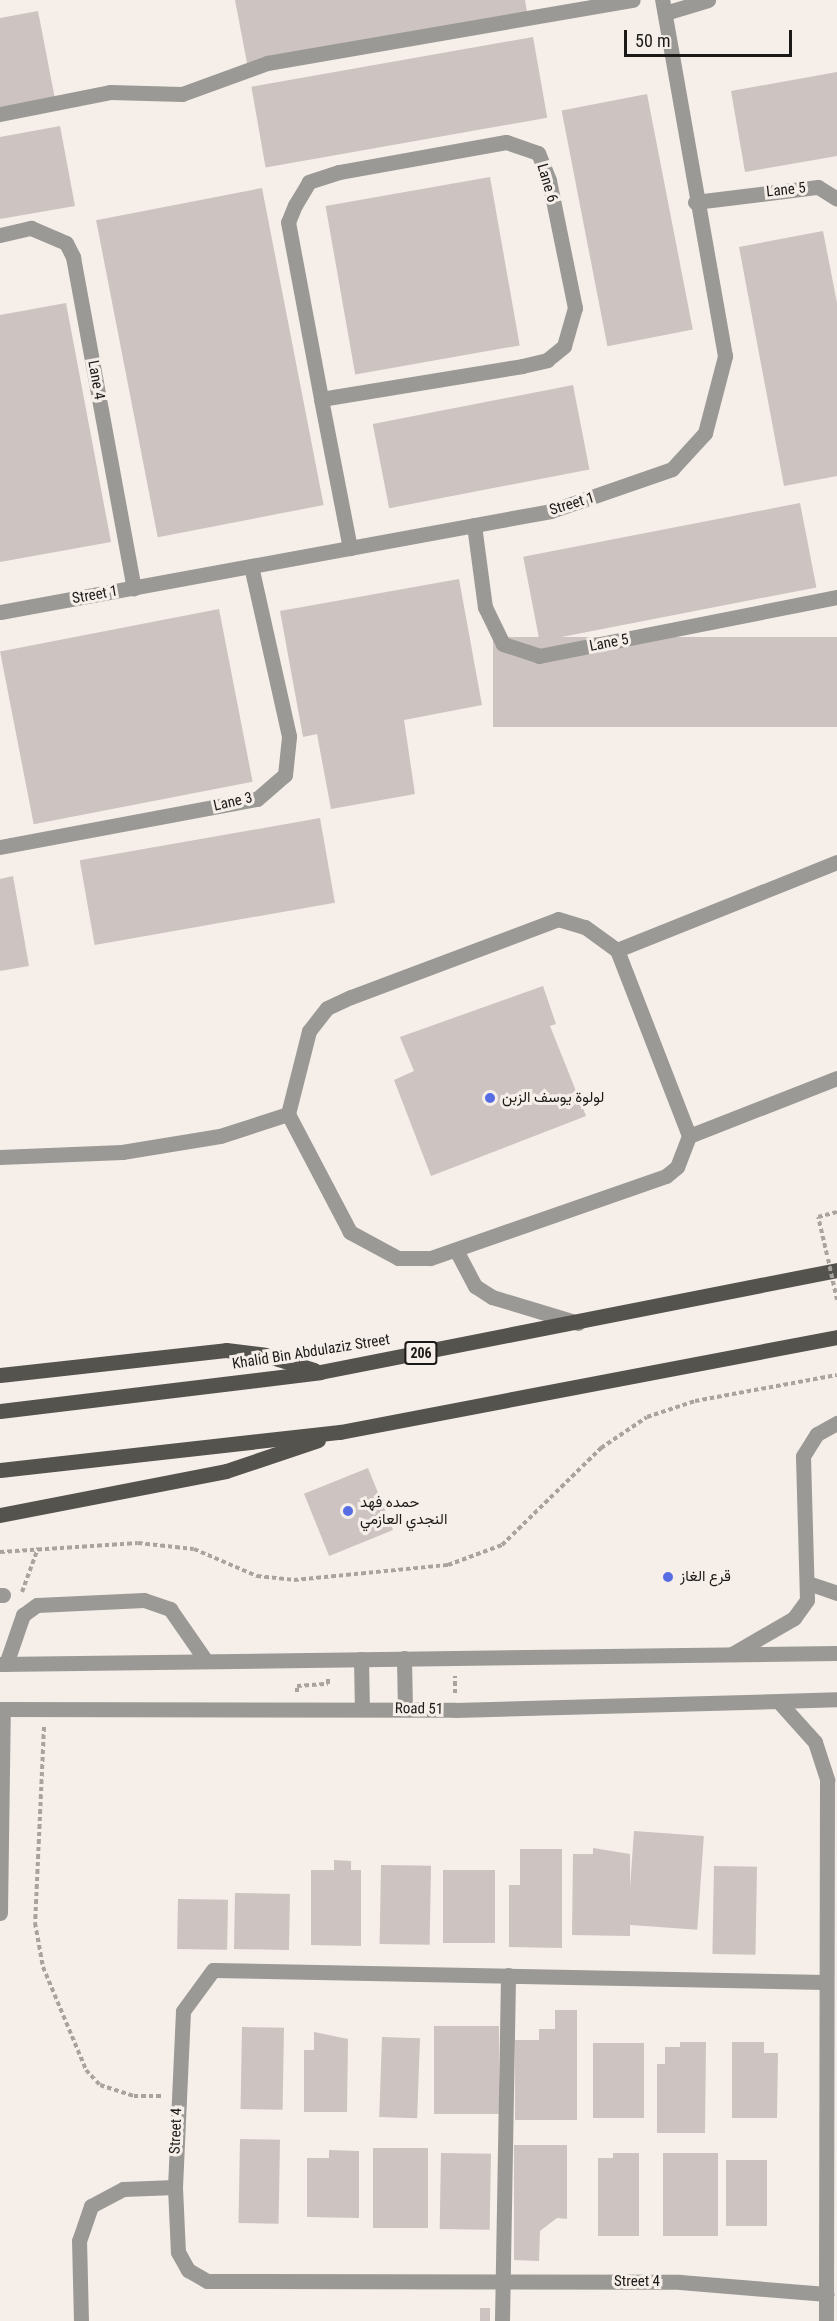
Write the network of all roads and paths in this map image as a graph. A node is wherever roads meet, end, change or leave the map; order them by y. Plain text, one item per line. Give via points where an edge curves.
1 (633, 0) edge
2 (708, 0) edge
3 (664, 7) edge
4 (0, 114) edge
5 (837, 199) edge
6 (695, 202) junction
7 (0, 235) edge
8 (321, 399) junction
9 (474, 525) junction
10 (350, 548) junction
11 (251, 566) junction
12 (134, 588) junction
13 (837, 597) edge
14 (0, 612) edge
15 (0, 847) edge
16 (837, 862) edge
17 (617, 950) junction
18 (837, 1078) edge
19 (288, 1114) junction
20 (688, 1136) junction
21 (0, 1157) edge
22 (837, 1212) edge
23 (456, 1250) junction
24 (832, 1264) edge
25 (837, 1300) edge
26 (578, 1323) junction
27 (837, 1337) edge
28 (320, 1372) junction
29 (0, 1375) edge
30 (837, 1375) edge
31 (0, 1411) edge
32 (837, 1423) edge
33 (340, 1432) junction
34 (0, 1470) edge
35 (0, 1515) edge
36 (0, 1552) edge
37 (811, 1584) junction
38 (837, 1593) edge
39 (837, 1653) edge
40 (732, 1654) junction
41 (404, 1658) junction
42 (455, 1658) junction
43 (361, 1659) junction
44 (206, 1661) junction
45 (3, 1664) edge
46 (837, 1699) edge
47 (778, 1702) junction
48 (45, 1708) junction
49 (1, 1709) edge
50 (362, 1709) junction
51 (405, 1709) junction
52 (454, 1710) junction
53 (832, 1781) edge
54 (0, 1913) edge
55 (508, 1975) junction
56 (826, 1982) junction
57 (177, 2096) junction
58 (175, 2187) junction
59 (503, 2281) junction
60 (827, 2294) junction
61 (81, 2321) edge
62 (502, 2321) edge
63 (826, 2321) edge

1 - 4 street via 267,63 182,94 110,92
2 - 3 street, Street 1
3 - 6 street, Street 1
5 - 6 street, Lane 5 via 818,187
6 - 9 street, Street 1 via 725,356 705,433 672,469 551,511
7 - 12 street, Lane 4 via 31,228 66,243 74,257
8 - 8 street, Lane 6 via 288,222 309,182 506,142 538,153 549,180 575,308 564,346 547,360 522,366
8 - 10 street, Lane 6
9 - 10 street, Street 1
9 - 13 street, Lane 5 via 485,607 503,644 539,656
10 - 11 street, Street 1
11 - 12 street, Street 1
11 - 15 street, Lane 3 via 290,736 285,775 257,799
12 - 14 street, Street 1
16 - 17 street
17 - 19 street via 585,927 558,919 327,1008 309,1031
17 - 20 street
18 - 20 street
19 - 21 street via 220,1136 122,1152
19 - 23 street via 350,1232 398,1258
20 - 23 street via 677,1167 666,1176
22 - 24 path via 818,1217
23 - 26 street via 475,1286 492,1297
24 - 25 path, bridge
24 - 26 main road, Khalid Bin Abdulaziz Street / 206
26 - 28 main road, Khalid Bin Abdulaziz Street / 206
27 - 33 main road
28 - 29 main road via 266,1355 226,1350
28 - 31 main road, Khalid Bin Abdulaziz Street / 206
30 - 36 path via 695,1401 647,1417 601,1448 502,1545 448,1564 294,1580 256,1576 194,1549 138,1543
32 - 37 street via 817,1434 802,1462
33 - 34 main road
33 - 35 main road via 226,1471
37 - 38 street
37 - 40 street via 794,1618
39 - 40 street
40 - 42 street
41 - 42 street
41 - 43 street
41 - 51 street
42 - 52 path
43 - 44 street
43 - 50 street
44 - 45 street
44 - 45 street via 170,1609 144,1600 37,1605 23,1616
46 - 47 street, Road 51
47 - 52 street, Road 51
47 - 53 street via 815,1742
48 - 49 street, Road 51
48 - 50 street, Road 51
48 - 57 path via 35,1923 43,1966 86,2070 100,2085 134,2096
49 - 54 street
50 - 51 street, Road 51
51 - 52 street, Road 51
53 - 56 street
55 - 56 street, Street 4
55 - 57 street, Street 4 via 213,1970 183,2011
55 - 59 street
56 - 60 street
57 - 58 street, Street 4
58 - 59 street, Street 4 via 178,2252 188,2270 207,2281
58 - 61 street via 123,2189 91,2206 79,2241
59 - 60 street, Street 4 via 680,2282
59 - 62 street
60 - 63 street

